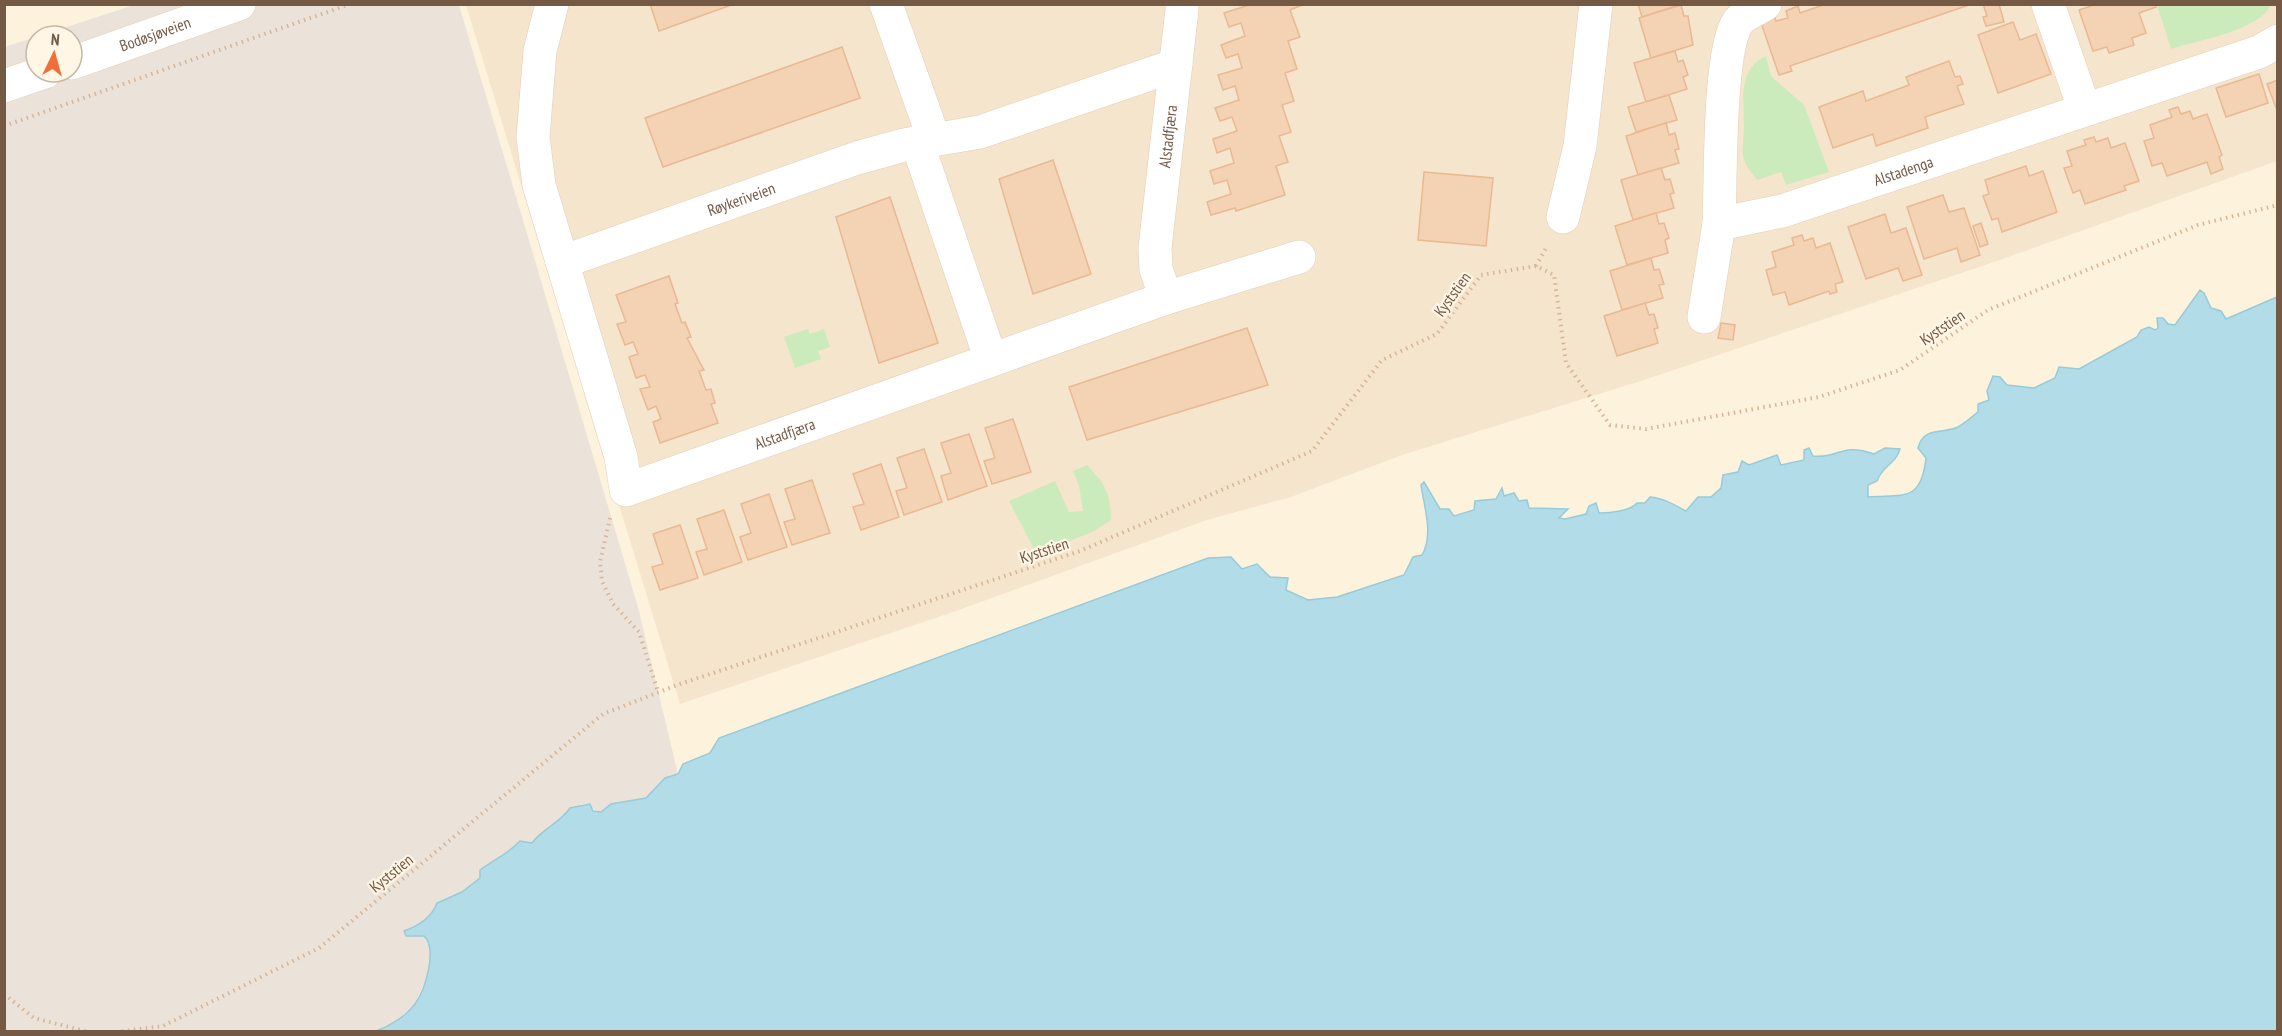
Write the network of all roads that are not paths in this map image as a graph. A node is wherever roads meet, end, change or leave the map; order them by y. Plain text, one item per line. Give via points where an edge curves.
1 (239, 4) edge
2 (552, 4) edge
3 (886, 4) edge
4 (1596, 4) edge
5 (1765, 4) edge
6 (2048, 4) edge
7 (1182, 9) dead end
8 (2277, 41) edge
9 (84, 59) edge
10 (1176, 65) junction
11 (24, 79) edge
12 (4, 86) edge
13 (2084, 108) junction
14 (926, 141) junction
15 (1563, 217) dead end
16 (1719, 224) junction
17 (1299, 256) dead end
18 (562, 262) junction
19 (1166, 298) junction
20 (1704, 317) dead end
21 (991, 360) junction

1 - 9 street, Bodøsjøveien
2 - 18 street via 540,51 533,137 539,185
3 - 14 street
4 - 15 street via 1580,146
5 - 16 street via 1738,22 1728,55
6 - 13 street
7 - 10 street, Alstadfjæra
8 - 13 street, Alstadenga via 2259,52
10 - 14 street, Røykeriveien via 980,132
10 - 19 street, Alstadfjæra via 1155,248 1156,269
11 - 12 street
13 - 16 street, Alstadenga via 1782,211
14 - 18 street, Røykeriveien via 857,158
14 - 21 street
16 - 20 street
17 - 19 street, Alstadfjæra
18 - 21 street, Alstadfjæra via 621,457 626,490
19 - 21 street, Alstadfjæra

